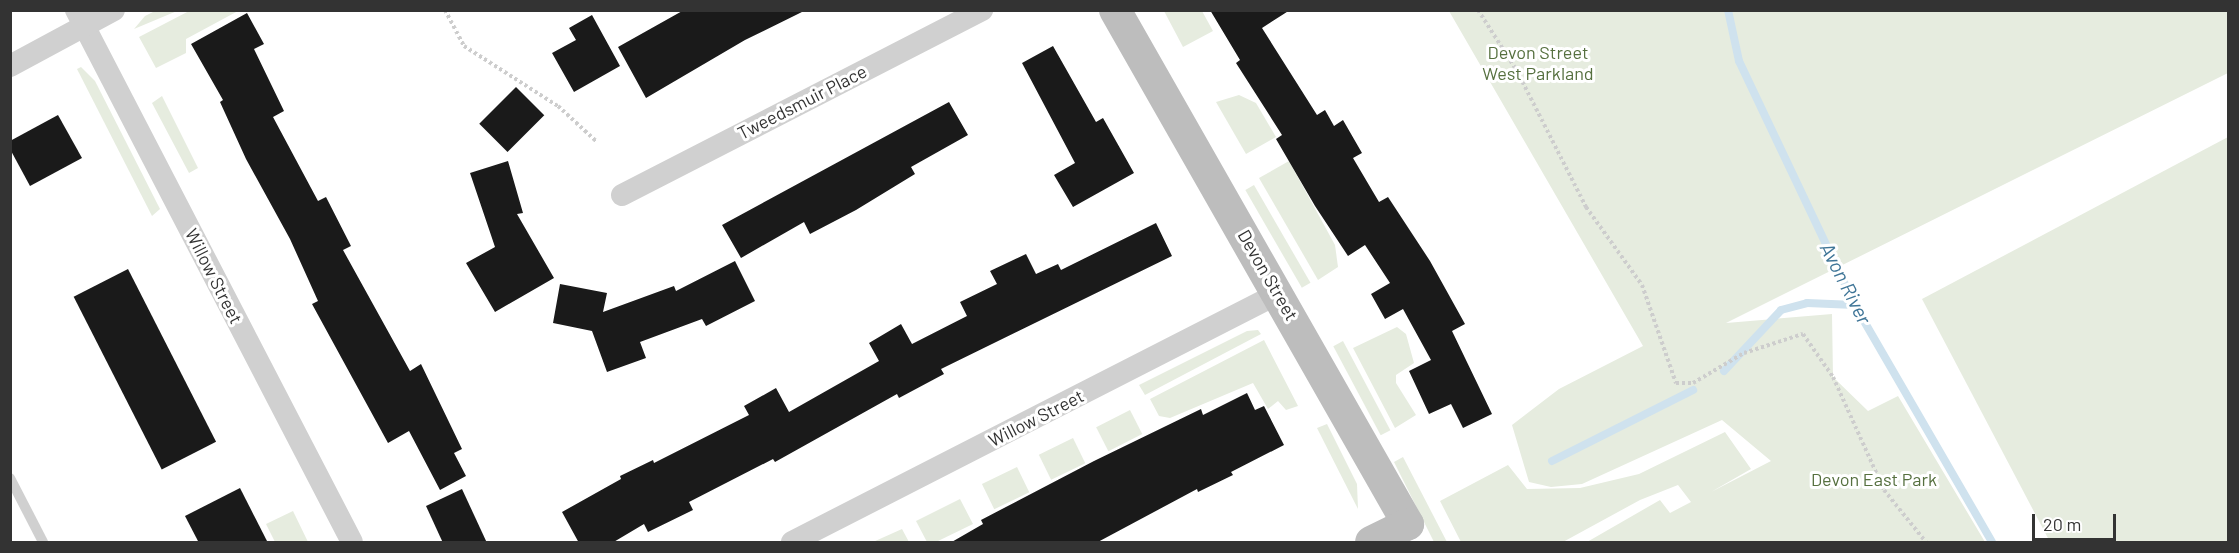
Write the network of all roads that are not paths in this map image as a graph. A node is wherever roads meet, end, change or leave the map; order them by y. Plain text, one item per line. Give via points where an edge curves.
1 (114, 10) edge
2 (982, 10) edge
3 (1115, 10) edge
4 (80, 19) edge
5 (10, 66) edge
6 (622, 195) dead end
7 (1279, 293) junction
8 (10, 478) edge
9 (1413, 533) edge
10 (44, 543) edge
11 (352, 543) edge
12 (792, 543) edge
13 (1371, 543) edge

1 - 4 street
2 - 6 street, Tweedsmuir Place
3 - 7 street, Devon Street
4 - 5 street
4 - 11 street, Willow Street
7 - 9 street, Devon Street
7 - 12 street, Willow Street
8 - 10 lane
9 - 13 street

